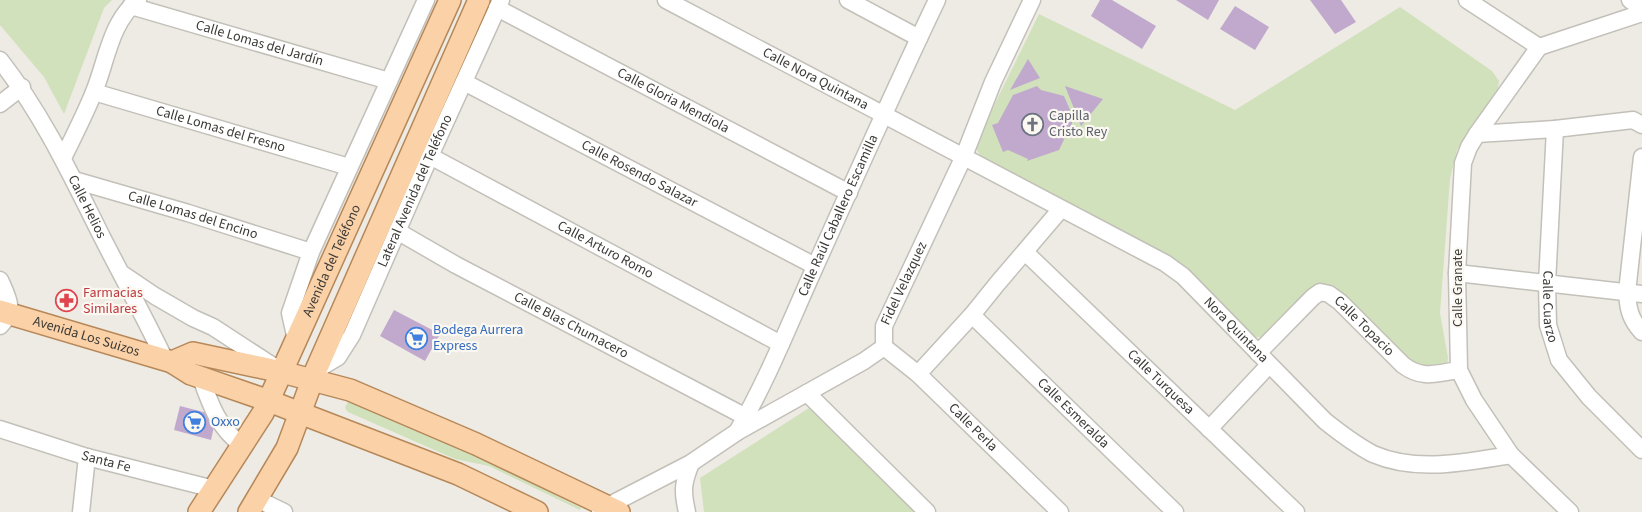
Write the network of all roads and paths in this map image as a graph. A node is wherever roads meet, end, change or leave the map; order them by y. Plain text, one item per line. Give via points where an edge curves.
1 (426, 0) edge
2 (450, 0) edge
3 (666, 0) edge
4 (848, 0) edge
5 (937, 0) edge
6 (1032, 0) edge
7 (1467, 0) edge
8 (1630, 0) edge
9 (134, 3) edge
10 (492, 3) edge
11 (1642, 8) edge
12 (1642, 13) edge
13 (919, 38) junction
14 (1539, 47) junction
15 (0, 60) edge
16 (389, 81) junction
17 (464, 82) junction
18 (22, 87) junction
19 (94, 92) junction
20 (0, 104) edge
21 (884, 115) junction
22 (437, 118) junction
23 (1642, 126) edge
24 (1556, 129) junction
25 (367, 131) junction
26 (1477, 134) junction
27 (388, 140) junction
28 (430, 156) junction
29 (964, 156) junction
30 (1642, 157) edge
31 (63, 158) junction
32 (350, 167) junction
33 (74, 180) junction
34 (849, 193) junction
35 (1061, 209) junction
36 (397, 231) junction
37 (311, 252) junction
38 (1025, 252) junction
39 (815, 266) junction
40 (119, 271) junction
41 (1457, 274) junction
42 (0, 280) edge
43 (1547, 283) junction
44 (1635, 293) edge
45 (972, 316) junction
46 (3, 317) edge
47 (1642, 332) edge
48 (296, 340) junction
49 (781, 344) junction
50 (884, 347) junction
51 (1264, 359) junction
52 (168, 361) junction
53 (1459, 370) junction
54 (301, 374) junction
55 (918, 374) junction
56 (201, 378) junction
57 (807, 393) junction
58 (284, 407) junction
59 (746, 417) junction
60 (0, 429) edge
61 (1209, 429) junction
62 (737, 432) junction
63 (242, 445) junction
64 (1642, 450) edge
65 (1511, 455) junction
66 (87, 457) junction
67 (691, 463) junction
68 (214, 489) junction
69 (253, 505) edge
70 (606, 510) edge
71 (81, 512) edge
72 (199, 512) edge
73 (284, 512) edge
74 (537, 512) edge
75 (687, 512) edge
76 (927, 512) edge
77 (1060, 512) edge
78 (1175, 512) edge
79 (1296, 512) edge
80 (1570, 512) edge

1 - 16 street
2 - 27 main road, Avenida del Teléfono
3 - 21 street, Calle Nora Quintana
4 - 13 street
5 - 13 street, Calle Raúl Caballero Escamilla
6 - 29 street, Fidel Velazquez via 993,82
7 - 14 street
8 - 11 street
9 - 16 street, Calle Lomas del Jardín
9 - 19 street via 115,28
10 - 17 street, Lateral Avenida del Teléfono
10 - 22 main road, Avenida del Teléfono
10 - 34 street, Calle Gloria Mendiola
12 - 14 street
13 - 21 street, Calle Raúl Caballero Escamilla
14 - 26 street, Calle Granate
15 - 18 street, Calle Helios
16 - 25 street
17 - 22 street, Lateral Avenida del Teléfono
17 - 39 street, Calle Rosendo Salazar
18 - 20 street
18 - 31 street, Calle Helios
19 - 31 street
19 - 32 street, Calle Lomas del Fresno
21 - 29 street, Calle Nora Quintana
21 - 34 street, Calle Raúl Caballero Escamilla
22 - 28 street, Lateral Avenida del Teléfono
22 - 54 main road, Avenida del Teléfono
23 - 24 street via 1633,120
24 - 26 street
24 - 43 street, Calle Cuarzo
25 - 27 street
25 - 32 street
26 - 41 street, Calle Granate via 1463,163
27 - 48 main road, Avenida del Teléfono
28 - 36 street, Lateral Avenida del Teléfono
28 - 49 street, Calle Arturo Romo
29 - 35 street, Nora Quintana
29 - 50 street, Fidel Velazquez via 884,326
30 - 44 street
31 - 33 street, Calle Helios
32 - 37 street
33 - 37 street, Calle Lomas del Encino
33 - 40 street, Calle Helios
34 - 39 street, Calle Raúl Caballero Escamilla
35 - 38 street
35 - 51 street, Nora Quintana via 1183,276
36 - 54 street, Lateral Avenida del Teléfono via 352,335 338,357
36 - 59 street, Calle Blas Chumacero
37 - 48 street via 290,313
38 - 45 street
38 - 61 street, Calle Turquesa
39 - 49 street, Calle Raúl Caballero Escamilla
40 - 52 street, Calle Helios
40 - 54 street via 193,318
41 - 43 street
41 - 53 street, Calle Granate
42 - 46 street via 10,305
43 - 44 street
43 - 64 street, Calle Cuarzo via 1548,325 1559,360 1589,397
44 - 47 street via 1628,311
45 - 55 street
45 - 78 street, Calle Esmeralda
46 - 52 main road, Avenida Los Suizos
48 - 54 main road, Avenida del Teléfono
49 - 59 street, Calle Raúl Caballero Escamilla
50 - 55 street, Calle Perla
50 - 57 street
51 - 53 street, Calle Topacio via 1320,292 1340,302 1412,371 1423,375
51 - 61 street
51 - 65 street, Nora Quintana via 1325,421 1374,454 1408,464 1451,464
52 - 54 main road via 193,353
52 - 56 main road, Avenida Los Suizos
53 - 65 street, Calle Granate via 1474,400
54 - 58 main road, Avenida del Teléfono
54 - 58 main road, Avenida del Teléfono
54 - 70 main road via 350,390 476,444
55 - 77 street, Calle Perla
56 - 58 main road, Avenida Los Suizos
56 - 63 street via 222,425
57 - 62 street
57 - 76 street
58 - 63 main road, Avenida del Teléfono via 263,413
58 - 69 main road, Avenida del Teléfono via 287,448
58 - 74 main road, Avenida Los Suizos via 458,474
59 - 62 street, Calle Raúl Caballero Escamilla
60 - 66 street, Santa Fe
61 - 79 street, Calle Turquesa
62 - 67 street
63 - 68 main road, Avenida del Teléfono
65 - 80 street, Calle Granate
66 - 68 street, Santa Fe
66 - 71 street
67 - 70 street
67 - 75 street via 684,482
68 - 72 main road, Avenida del Teléfono
69 - 73 street

